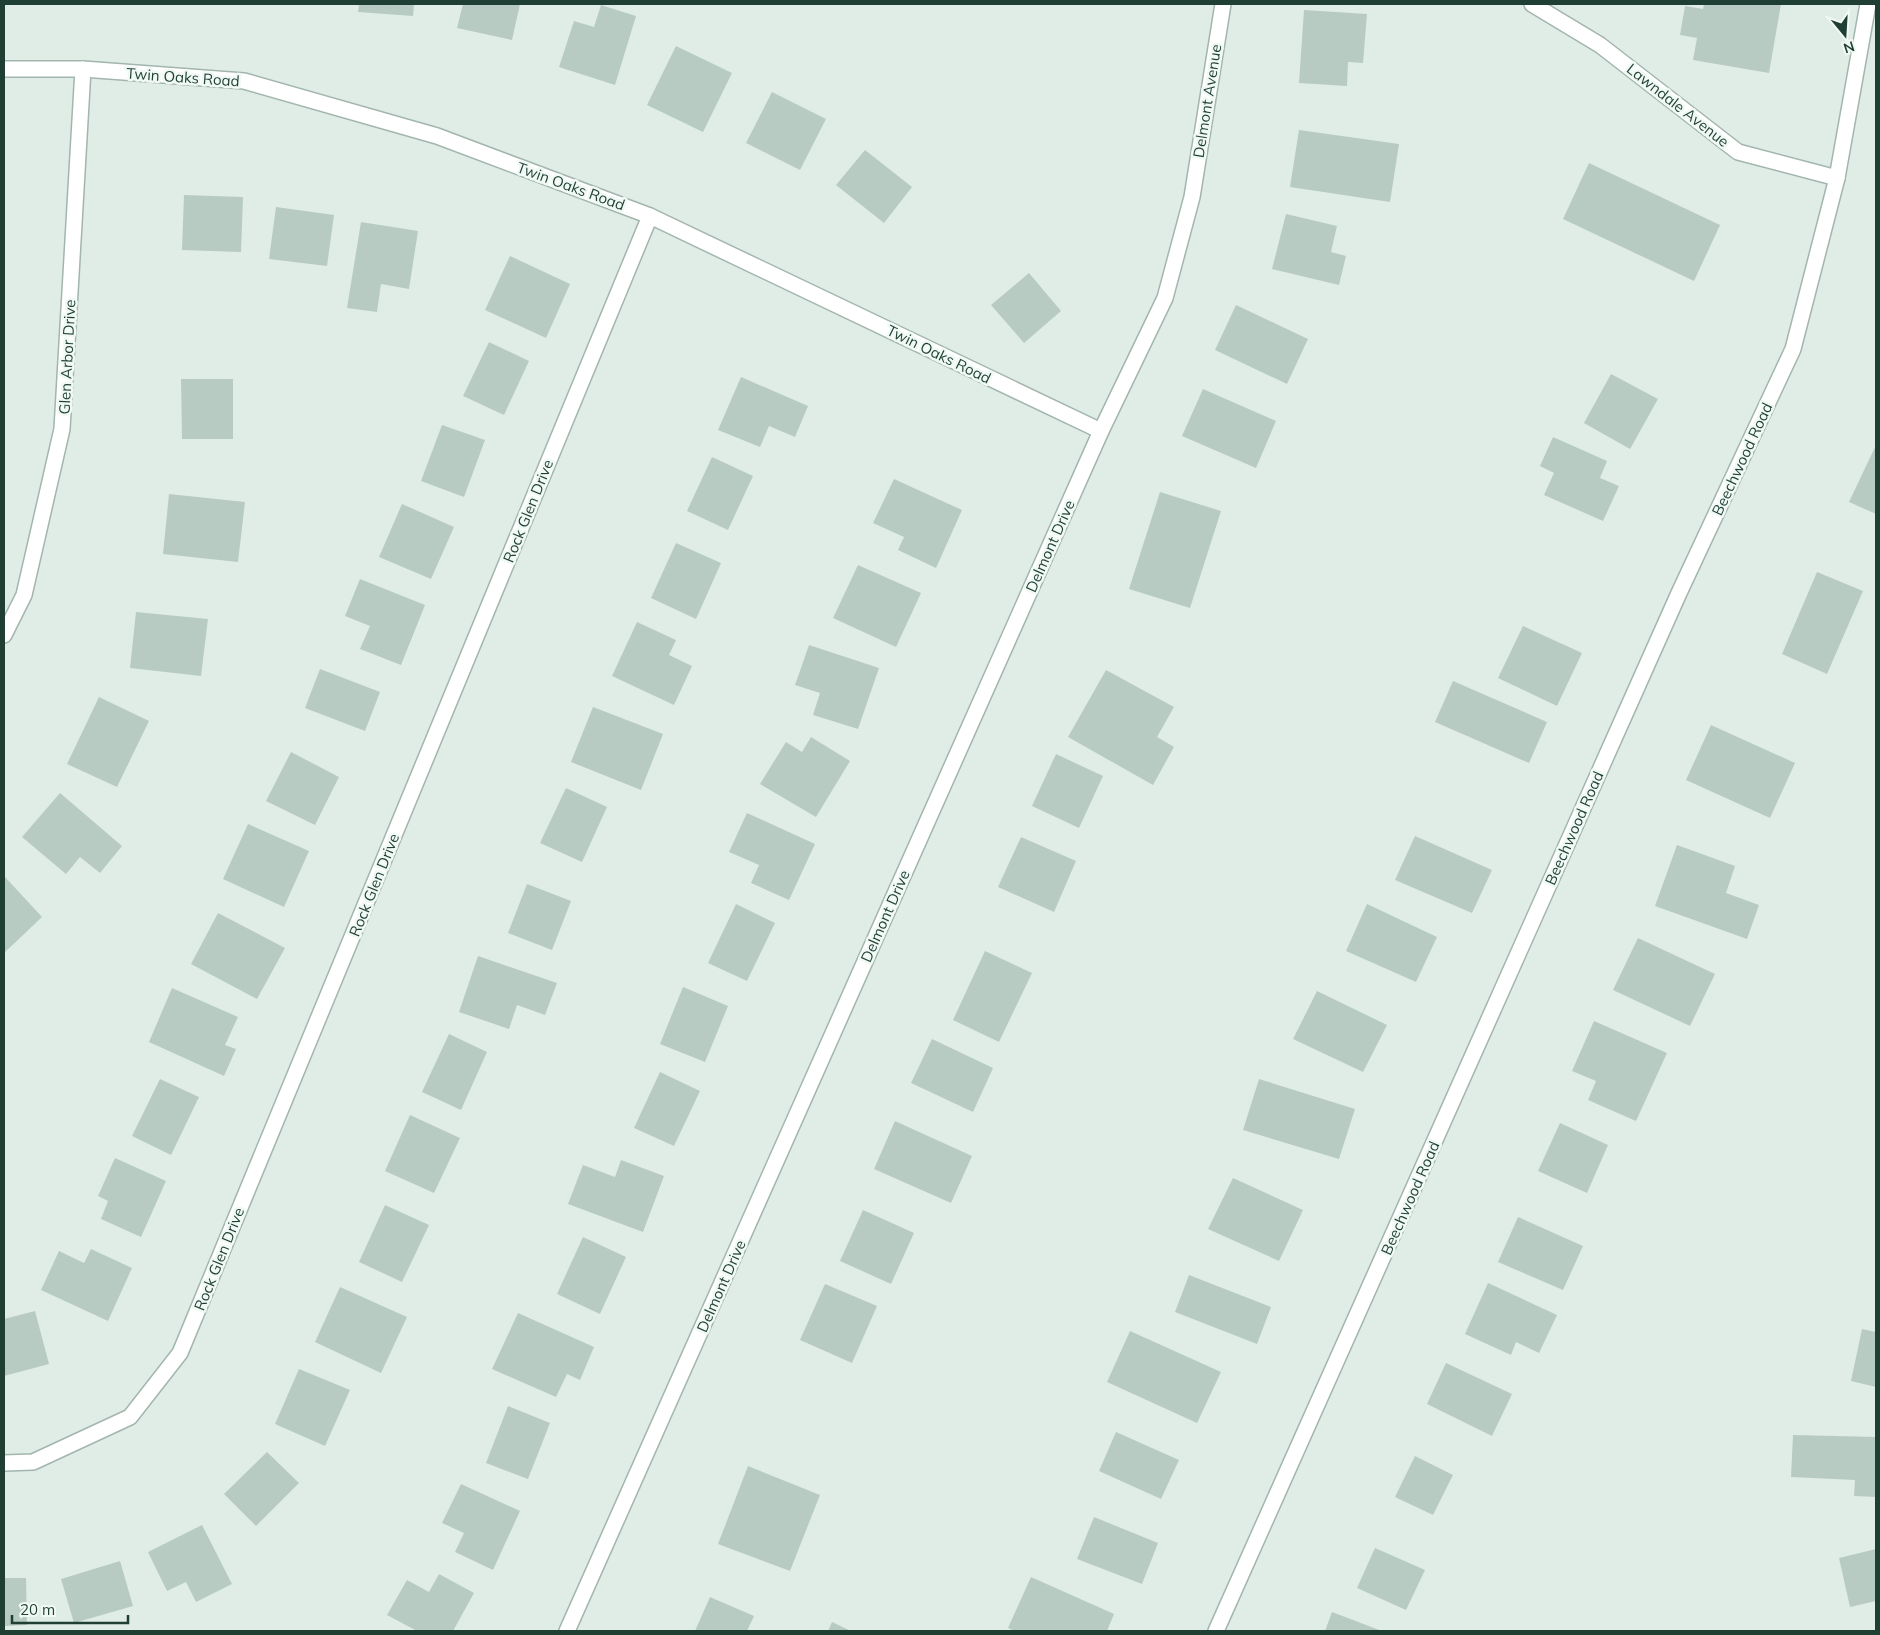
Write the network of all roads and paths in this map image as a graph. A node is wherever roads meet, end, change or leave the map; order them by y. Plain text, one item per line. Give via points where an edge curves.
1 (1223, 4) edge
2 (1532, 4) edge
3 (1868, 4) edge
4 (4, 69) edge
5 (83, 69) junction
6 (1837, 178) junction
7 (1192, 197) joint
8 (650, 216) junction
9 (1101, 431) junction
10 (4, 636) edge
11 (4, 1463) edge
12 (567, 1631) edge
13 (1216, 1631) edge

1 - 7 street, Delmont Avenue
2 - 6 street, Lawndale Avenue via 1600,45 1738,152
3 - 6 street, Beechwood Road
4 - 5 street, Twin Oaks Road
5 - 8 street, Twin Oaks Road via 244,81 437,136
5 - 10 street, Glen Arbor Drive via 62,429 24,595
6 - 13 street, Beechwood Road via 1793,349 1675,602
7 - 9 street, Delmont Drive via 1165,298
8 - 9 street, Twin Oaks Road
8 - 11 street, Rock Glen Drive via 180,1353 130,1416 33,1462
9 - 12 street, Delmont Drive

